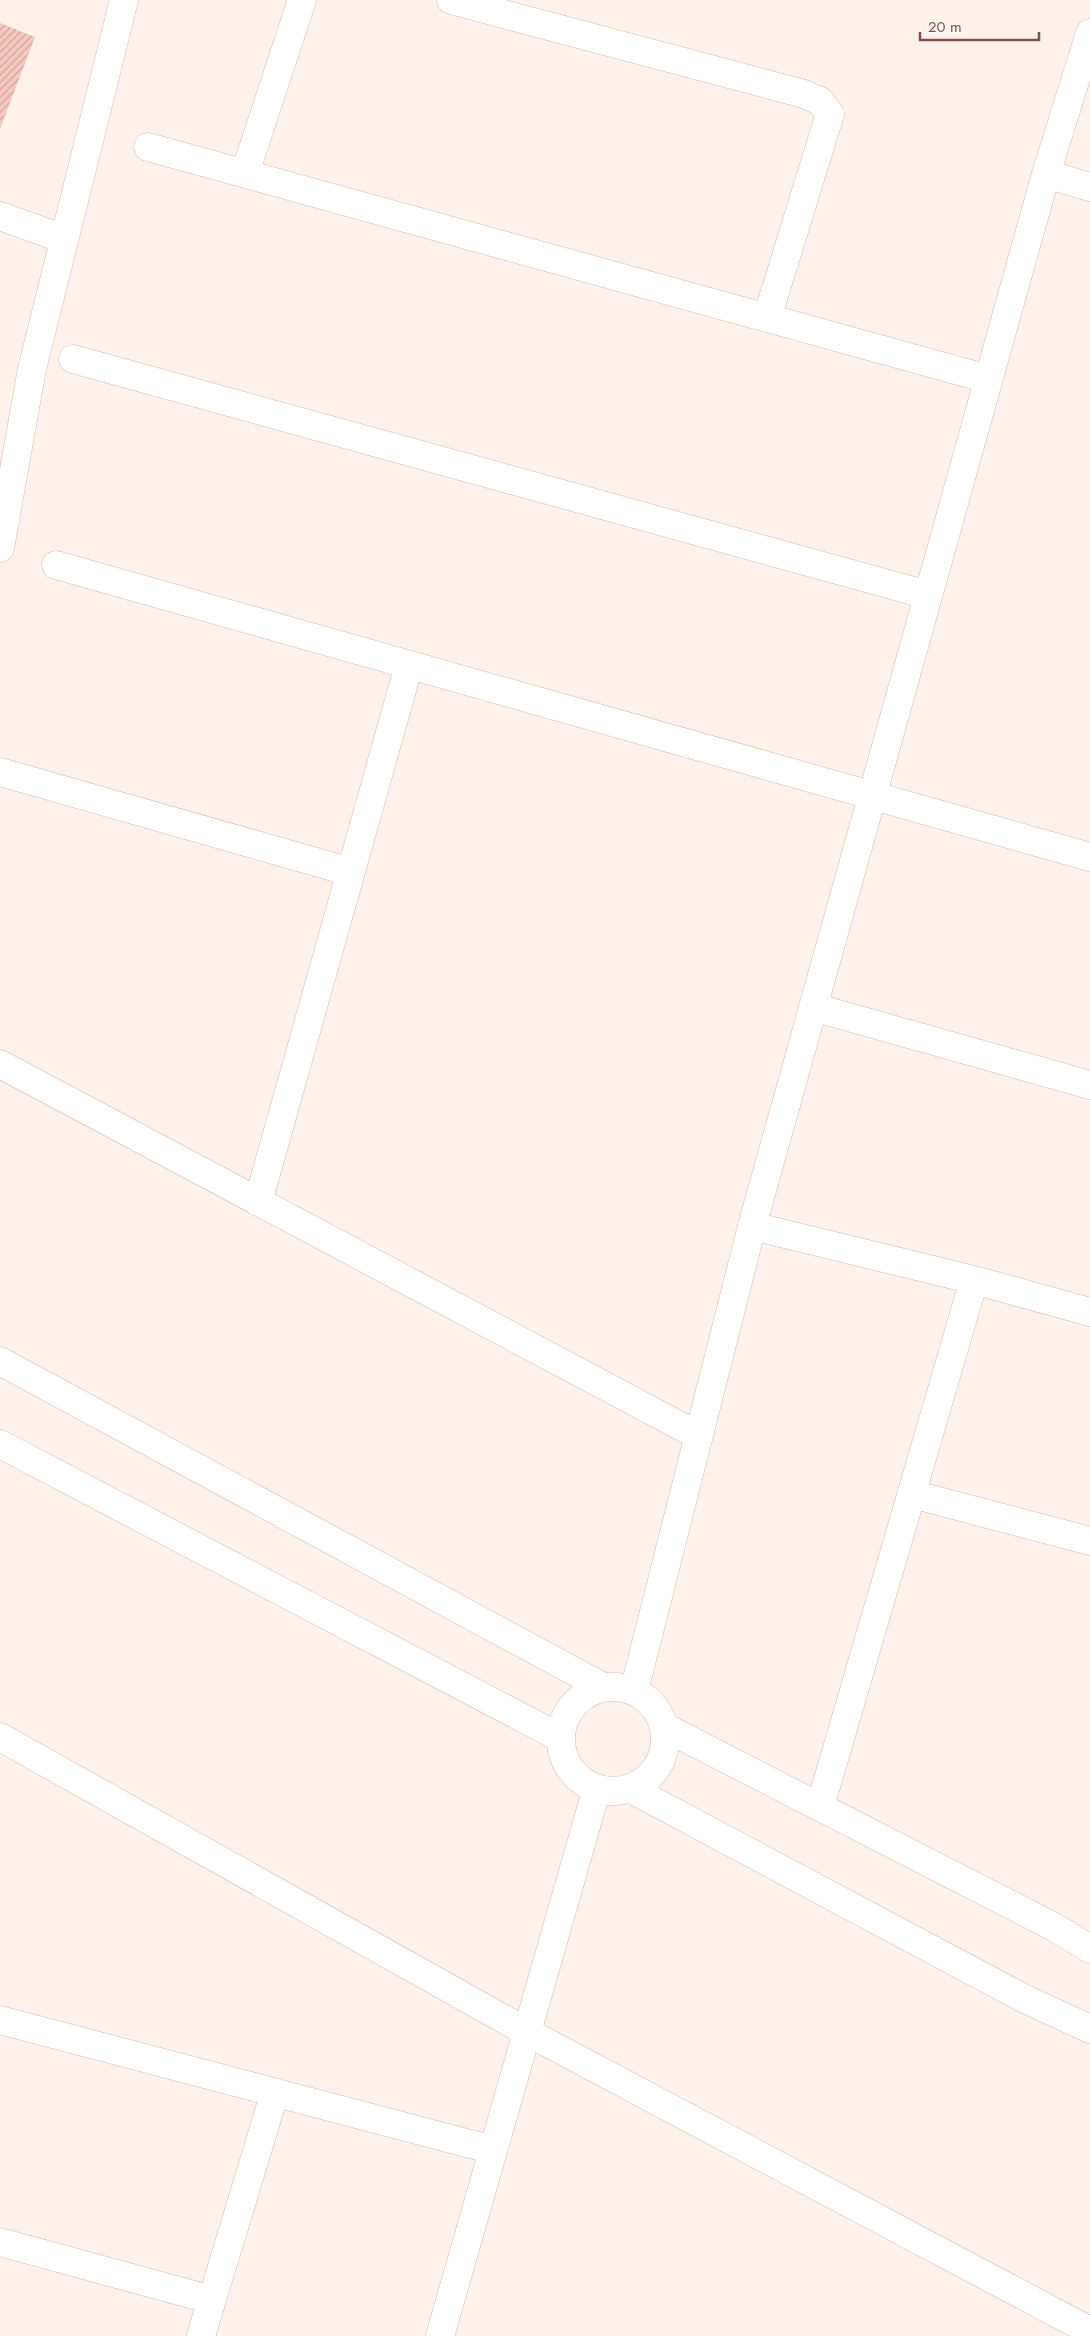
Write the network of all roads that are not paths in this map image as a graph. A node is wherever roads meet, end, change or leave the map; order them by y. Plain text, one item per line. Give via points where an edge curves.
1 (302, 0) edge
2 (451, 0) edge
3 (120, 1) edge
4 (1090, 34) edge
5 (148, 147) dead end
6 (245, 174) junction
7 (1046, 174) junction
8 (1090, 187) edge
9 (0, 216) edge
10 (64, 239) junction
11 (767, 318) junction
12 (73, 359) dead end
13 (988, 379) junction
14 (8, 462) edge
15 (0, 548) edge
16 (56, 565) dead end
17 (928, 595) junction
18 (409, 665) junction
19 (0, 772) edge
20 (872, 796) junction
21 (1090, 856) edge
22 (351, 872) junction
23 (813, 1007) junction
24 (0, 1064) edge
25 (1090, 1085) edge
26 (258, 1202) junction
27 (752, 1226) junction
28 (974, 1280) junction
29 (1090, 1312) edge
30 (0, 1361) edge
31 (699, 1436) junction
32 (0, 1444) edge
33 (912, 1494) junction
34 (1090, 1541) edge
35 (603, 1687) junction
36 (634, 1692) junction
37 (664, 1727) junction
38 (0, 1737) edge
39 (561, 1738) junction
40 (596, 1788) junction
41 (629, 1788) junction
42 (820, 1807) junction
43 (1090, 1949) edge
44 (0, 2020) edge
45 (1090, 2029) edge
46 (527, 2032) junction
47 (274, 2092) junction
48 (493, 2150) junction
49 (0, 2242) edge
50 (212, 2300) junction
51 (1090, 2331) edge
52 (201, 2336) edge
53 (440, 2336) edge

1 - 6 street
2 - 11 street via 804,94 820,101 830,114
3 - 10 street
4 - 7 street
5 - 6 street
6 - 11 street
7 - 8 street
7 - 13 street
9 - 10 street
10 - 14 street
11 - 13 street
12 - 17 street
13 - 17 street
14 - 15 street
16 - 18 street
17 - 20 street
18 - 20 street
18 - 22 street
19 - 22 street
20 - 21 street
20 - 23 street
22 - 26 street
23 - 25 street
23 - 27 street
24 - 26 street
26 - 31 street
27 - 28 street
27 - 31 street
28 - 29 street
28 - 33 street
30 - 35 street
31 - 36 street
32 - 39 street
33 - 34 street
33 - 42 street
35 - 36 street via 619,1687
35 - 39 street via 587,1693 574,1705 565,1720
36 - 37 street via 658,1712
37 - 41 street via 665,1742 654,1771 643,1782
37 - 42 street
38 - 46 street
39 - 40 street via 563,1754 570,1769 582,1781
40 - 41 street via 613,1791
40 - 46 street
41 - 45 street via 1025,1998
42 - 43 street
44 - 47 street
46 - 48 street
46 - 51 street
47 - 48 street
47 - 50 street
48 - 53 street
49 - 50 street
50 - 52 street

